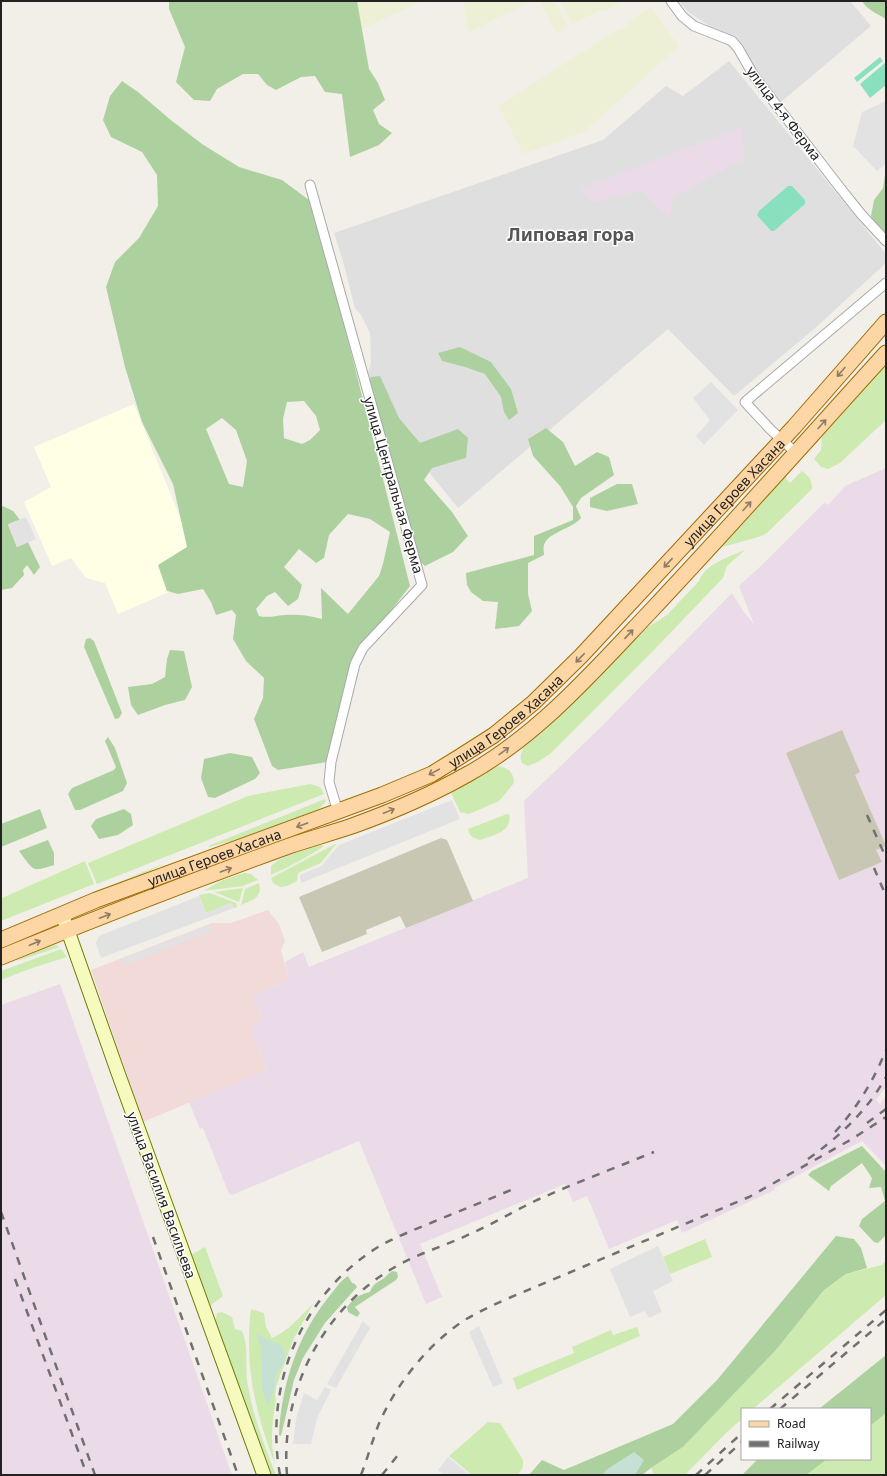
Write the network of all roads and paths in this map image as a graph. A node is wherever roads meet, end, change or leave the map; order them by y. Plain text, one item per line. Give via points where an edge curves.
1 (671, 1) edge
2 (310, 185) dead end
3 (886, 241) edge
4 (886, 283) edge
5 (886, 322) edge
6 (886, 353) edge
7 (781, 440) junction
8 (796, 453) junction
9 (338, 812) junction
10 (62, 914) junction
11 (68, 929) junction
12 (1, 940) edge
13 (1, 957) edge
14 (264, 1475) edge

1 - 3 street, улица 4-я Ферма via 682,16 694,26 732,41 754,76 841,189
2 - 9 street, улица Центральная Ферма via 422,585 363,648 355,664 329,782
4 - 7 street via 745,402
5 -> 7 main road, улица Героев Хасана
8 -> 6 main road, улица Героев Хасана
7 - 8 street
7 -> 9 main road, улица Героев Хасана via 581,656 534,703 494,735 432,774
11 -> 8 main road, улица Героев Хасана via 290,846 353,826 470,774 504,751 569,697 693,567
9 -> 10 main road, улица Героев Хасана
10 - 11 main road, улица Василия Васильева
10 - 12 main road, улица Героев Хасана
13 -> 11 main road, улица Героев Хасана
11 - 14 main road, улица Василия Васильева

